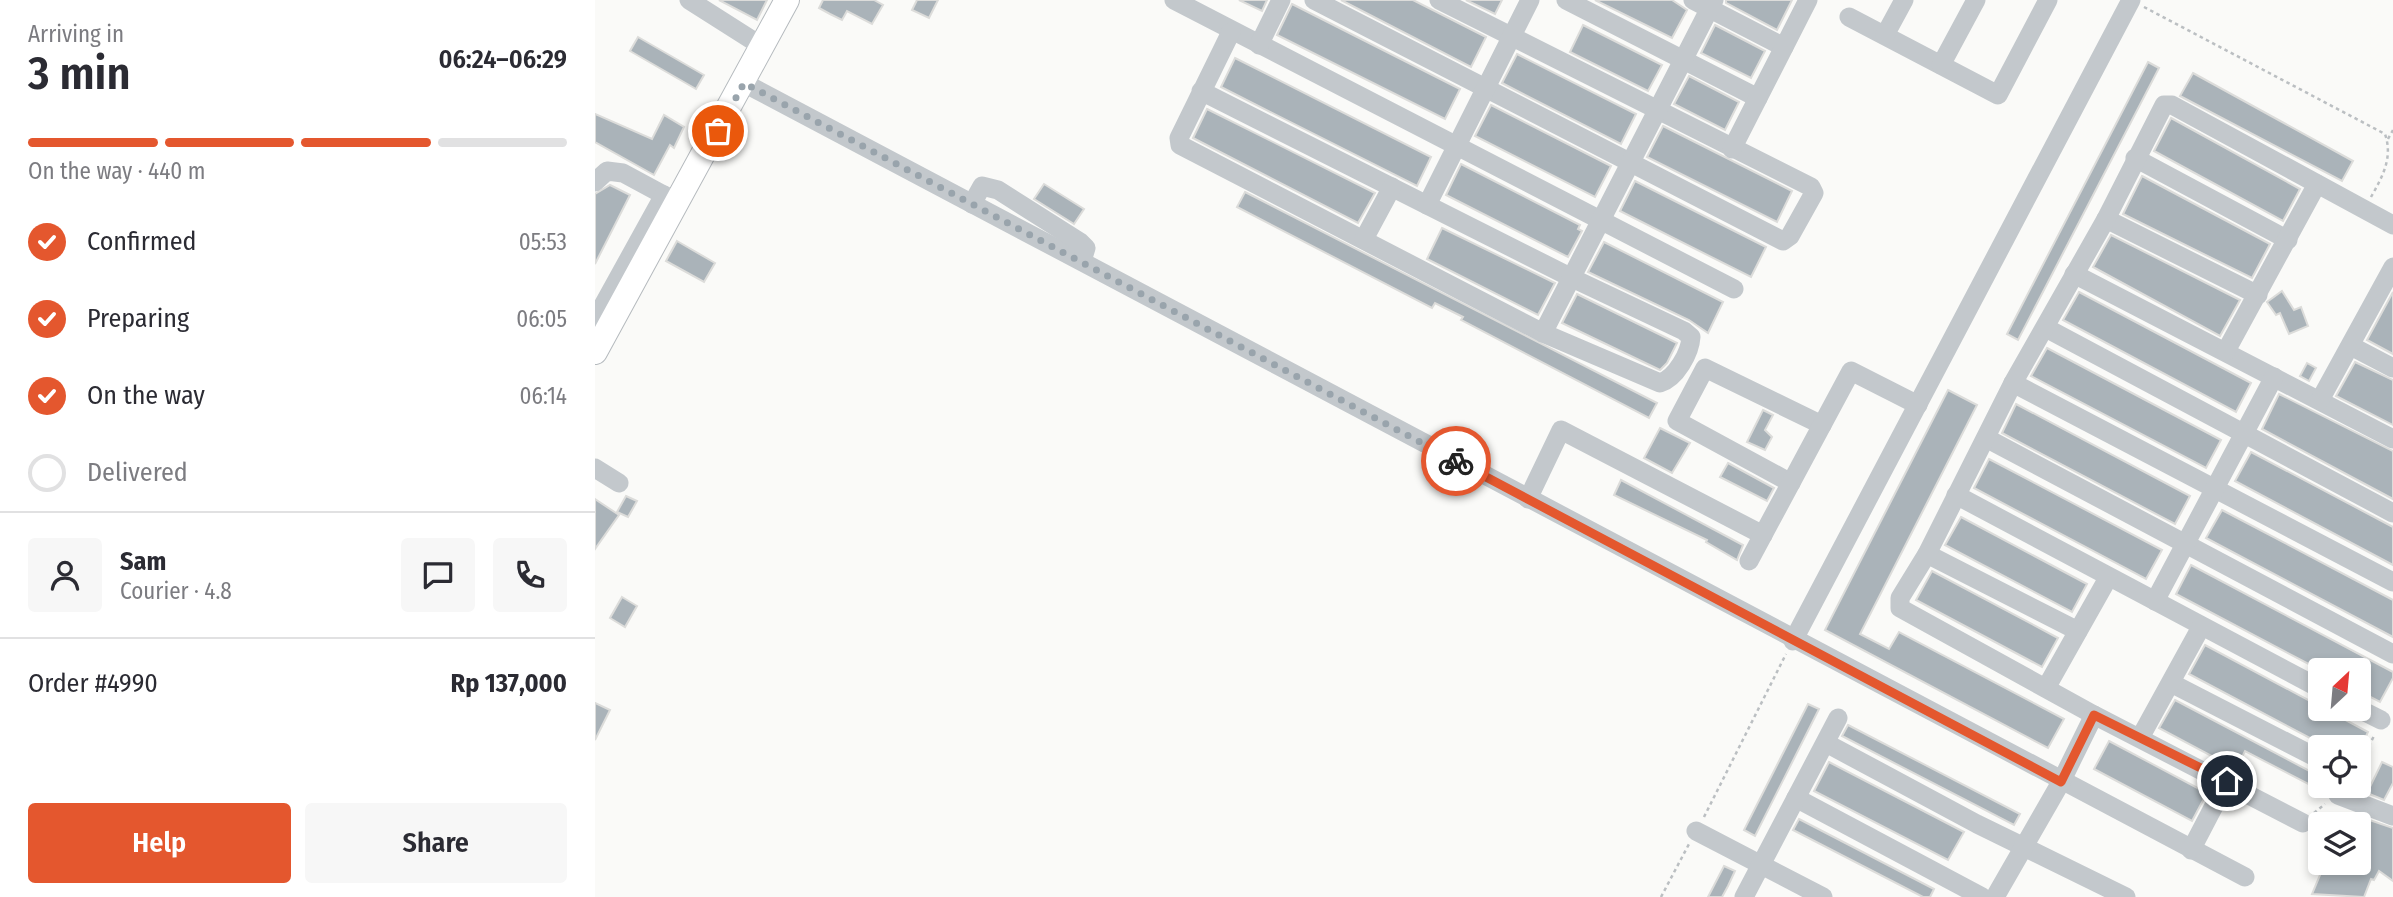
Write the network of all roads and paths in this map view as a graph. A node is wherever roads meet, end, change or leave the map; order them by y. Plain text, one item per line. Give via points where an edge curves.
1 (689, 0) edge
2 (787, 0) edge
3 (1174, 0) edge
4 (1281, 0) edge
5 (1314, 0) edge
6 (1439, 0) edge
7 (1529, 0) edge
8 (1566, 0) edge
9 (1808, 0) edge
10 (1904, 0) edge
11 (1976, 0) edge
12 (2048, 0) edge
13 (2131, 0) edge
14 (1706, 3) edge
15 (1849, 17) dead end
16 (1231, 32) junction
17 (1885, 36) junction
18 (1511, 37) junction
19 (1259, 45) junction
20 (763, 47) junction
21 (1784, 47) junction
22 (1683, 62) junction
23 (1941, 65) junction
24 (744, 83) junction
25 (1487, 88) junction
26 (1201, 91) junction
27 (1758, 99) junction
28 (1657, 111) junction
29 (2393, 130) edge
30 (2388, 139) junction
31 (1458, 148) junction
32 (1732, 149) junction
33 (2135, 158) junction
34 (1632, 161) junction
35 (595, 182) edge
36 (2317, 184) junction
37 (1391, 187) junction
38 (671, 199) junction
39 (1426, 205) junction
40 (2364, 208) junction
41 (2106, 219) junction
42 (1601, 221) junction
43 (2393, 225) edge
44 (1364, 239) junction
45 (2288, 240) junction
46 (2393, 267) edge
47 (2074, 274) junction
48 (1572, 278) junction
49 (1734, 289) dead end
50 (2386, 294) edge
51 (2257, 295) junction
52 (595, 320) edge
53 (2046, 328) junction
54 (1543, 333) junction
55 (2351, 346) junction
56 (2226, 351) junction
57 (595, 352) edge
58 (2393, 368) edge
59 (2274, 377) junction
60 (2014, 383) junction
61 (2320, 400) junction
62 (1918, 405) junction
63 (1822, 425) junction
64 (2244, 432) junction
65 (1986, 438) junction
66 (2393, 439) edge
67 (595, 468) edge
68 (619, 483) dead end
69 (1791, 484) junction
70 (2215, 489) junction
71 (1956, 495) junction
72 (1528, 499) junction
73 (2393, 513) edge
74 (1763, 536) junction
75 (2184, 545) junction
76 (1927, 554) junction
77 (1749, 561) dead end
78 (2108, 578) junction
79 (2393, 582) edge
80 (2155, 601) junction
81 (2201, 627) junction
82 (2078, 631) junction
83 (1793, 641) junction
84 (2393, 654) edge
85 (2308, 682) edge
86 (2171, 683) junction
87 (2046, 688) junction
88 (2094, 715) junction
89 (2371, 715) edge
90 (1838, 718) dead end
91 (2381, 720) dead end
92 (2141, 736) junction
93 (1826, 743) junction
94 (2308, 753) edge
95 (2227, 781) junction
96 (2061, 782) junction
97 (2334, 798) edge
98 (2346, 798) edge
99 (1796, 799) junction
100 (2393, 816) edge
101 (2303, 823) joint
102 (1696, 831) junction
103 (2025, 846) junction
104 (2190, 850) junction
105 (1761, 864) junction
106 (2245, 877) dead end
107 (1661, 897) edge
108 (1744, 897) edge
109 (1823, 897) edge
110 (1982, 897) edge
111 (1996, 897) edge
112 (2126, 897) edge

1 - 20 street
2 - 20 main road
3 - 16 street
4 - 19 street
5 - 25 street
6 - 18 street
7 - 18 street
8 - 22 street
9 - 21 street
10 - 17 street
11 - 23 street
12 - 23 street via 1998,95
13 - 30 path via 2378,129
13 - 62 street
14 - 21 street
14 - 22 street
15 - 17 street
16 - 19 street
16 - 26 street
17 - 23 street
18 - 25 street
18 - 28 street
19 - 31 street
20 - 24 main road
21 - 27 street
22 - 27 street
22 - 28 street
24 - 38 main road
24 - 72 street
25 - 31 street
25 - 34 street
26 - 37 street
26 - 44 street via 1180,145
27 - 32 street
28 - 32 street
28 - 34 street
29 - 30 path
30 - 40 path via 2393,146 2390,164
31 - 39 street
31 - 42 street
32 - 34 street via 1813,190 1787,240 1783,242
33 - 36 street via 2168,104
33 - 41 street
33 - 45 street
34 - 42 street
35 - 38 street via 607,171 617,172
36 - 40 street
36 - 45 street
37 - 39 street
37 - 44 street
38 - 52 street
38 - 57 main road
39 - 48 street
40 - 43 street
41 - 47 street
41 - 51 street
42 - 48 street
42 - 49 street
44 - 54 street
45 - 51 street
46 - 50 street
47 - 53 street
47 - 56 street
48 - 54 street
48 - 54 street via 1688,334 1691,343 1670,378 1660,383
50 - 55 street
51 - 56 street
53 - 60 street
53 - 64 street
55 - 58 street
55 - 61 street
56 - 59 street
59 - 61 street
59 - 64 street
60 - 65 street
60 - 70 street
61 - 66 street
62 - 63 street via 1851,371
62 - 83 street
63 - 69 street
63 - 69 street via 1705,368 1677,421
64 - 70 street
64 - 73 street
65 - 71 street
65 - 75 street
67 - 68 street
69 - 74 street
70 - 75 street
70 - 79 street
71 - 76 street
71 - 78 street
72 - 74 street via 1561,430
72 - 83 street
74 - 77 street
75 - 80 street
75 - 84 street
76 - 82 street
76 - 87 street via 1900,598 1900,608
78 - 80 street
78 - 82 street
80 - 81 street
81 - 85 street
81 - 86 street
82 - 87 street
83 - 96 street
83 - 102 path
86 - 92 street
86 - 94 street
87 - 88 street
88 - 92 street
88 - 96 street
89 - 91 street
90 - 93 street
92 - 95 street
93 - 99 street
93 - 103 street
95 - 101 street
95 - 104 street
96 - 103 street
96 - 104 street
97 - 101 path
98 - 100 street
99 - 105 street
99 - 110 street
102 - 105 street
102 - 107 path
103 - 111 street
103 - 112 street
104 - 106 street
105 - 108 street
105 - 109 street

